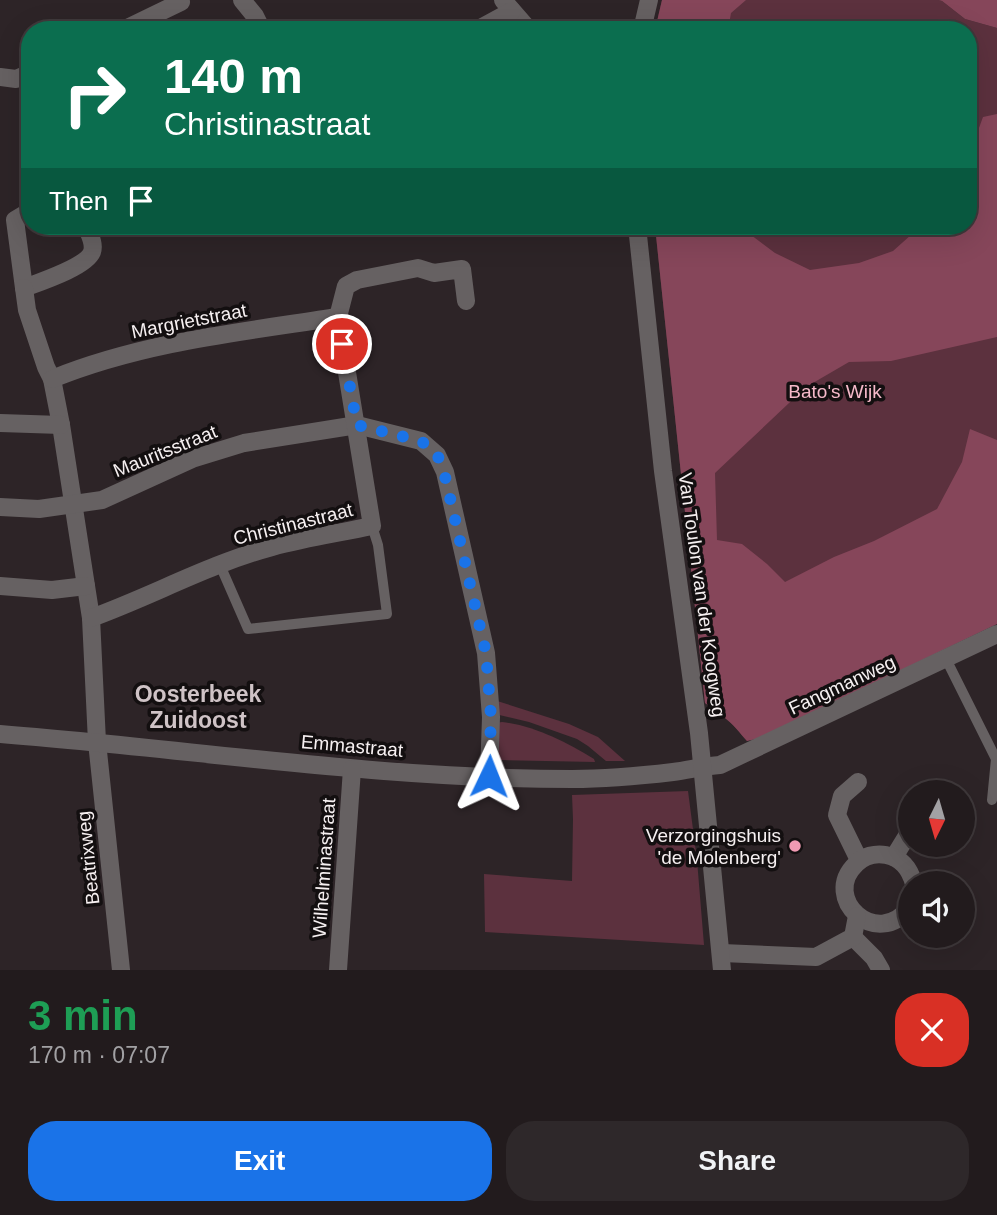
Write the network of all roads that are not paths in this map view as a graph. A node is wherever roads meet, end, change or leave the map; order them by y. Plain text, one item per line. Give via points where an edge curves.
1 (242, 0) edge
2 (649, 0) edge
3 (182, 1) edge
4 (507, 6) edge
5 (141, 21) edge
6 (258, 21) edge
7 (488, 21) edge
8 (521, 21) edge
9 (644, 21) edge
10 (0, 77) edge
11 (21, 77) edge
12 (21, 216) edge
13 (90, 235) edge
14 (638, 235) edge
15 (24, 288) junction
16 (466, 301) dead end
17 (338, 317) junction
18 (52, 379) junction
19 (0, 424) edge
20 (61, 425) junction
21 (357, 425) junction
22 (74, 505) junction
23 (0, 507) edge
24 (372, 526) junction
25 (220, 565) junction
26 (0, 586) edge
27 (86, 586) junction
28 (91, 618) junction
29 (997, 634) edge
30 (946, 659) junction
31 (0, 734) edge
32 (97, 742) junction
33 (702, 766) junction
34 (352, 769) junction
35 (489, 776) junction
36 (858, 782) dead end
37 (992, 800) dead end
38 (898, 850) edge
39 (894, 857) junction
40 (859, 860) junction
41 (909, 871) edge
42 (857, 916) junction
43 (898, 918) edge
44 (853, 937) junction
45 (722, 961) edge
46 (121, 970) edge
47 (338, 970) edge
48 (881, 970) edge

1 - 6 street
2 - 9 street
3 - 5 street
4 - 7 street
4 - 8 street
10 - 11 street
12 - 15 street via 15,220
13 - 15 street via 91,254 82,263
14 - 33 street, Van Toulon van der Koogweg
15 - 18 street via 27,310
16 - 17 street, Christinastraat via 462,269 434,273 418,268 345,286
17 - 18 street, Margrietstraat via 180,341
17 - 21 street, Christinastraat
18 - 20 street
19 - 20 street
20 - 22 street
21 - 22 street, Mauritsstraat via 244,443 192,459 102,500
21 - 24 street, Christinastraat
21 - 35 street via 421,441 437,454 444,472 486,653
22 - 23 street
22 - 27 street
24 - 25 street, Christinastraat via 272,547
24 - 25 lane via 387,614 248,629
25 - 28 street, Christinastraat
26 - 27 street via 52,590
27 - 28 street
28 - 32 street
29 - 30 street, Fangmanweg
30 - 33 street, Fangmanweg via 720,765
30 - 37 lane via 996,759
31 - 32 street, Emmastraat
32 - 34 street, Emmastraat
32 - 46 street, Beatrixweg
33 - 35 street, Emmastraat via 572,779
33 - 45 street, Van Toulon van der Koogweg
34 - 35 street, Emmastraat
34 - 47 street, Wilhelminastraat
36 - 40 street via 842,796 837,815
38 - 39 street
39 - 40 street via 870,855
39 - 41 street
40 - 42 street via 844,888
42 - 43 street via 879,924
42 - 44 street
44 - 45 street via 816,957
44 - 48 street

